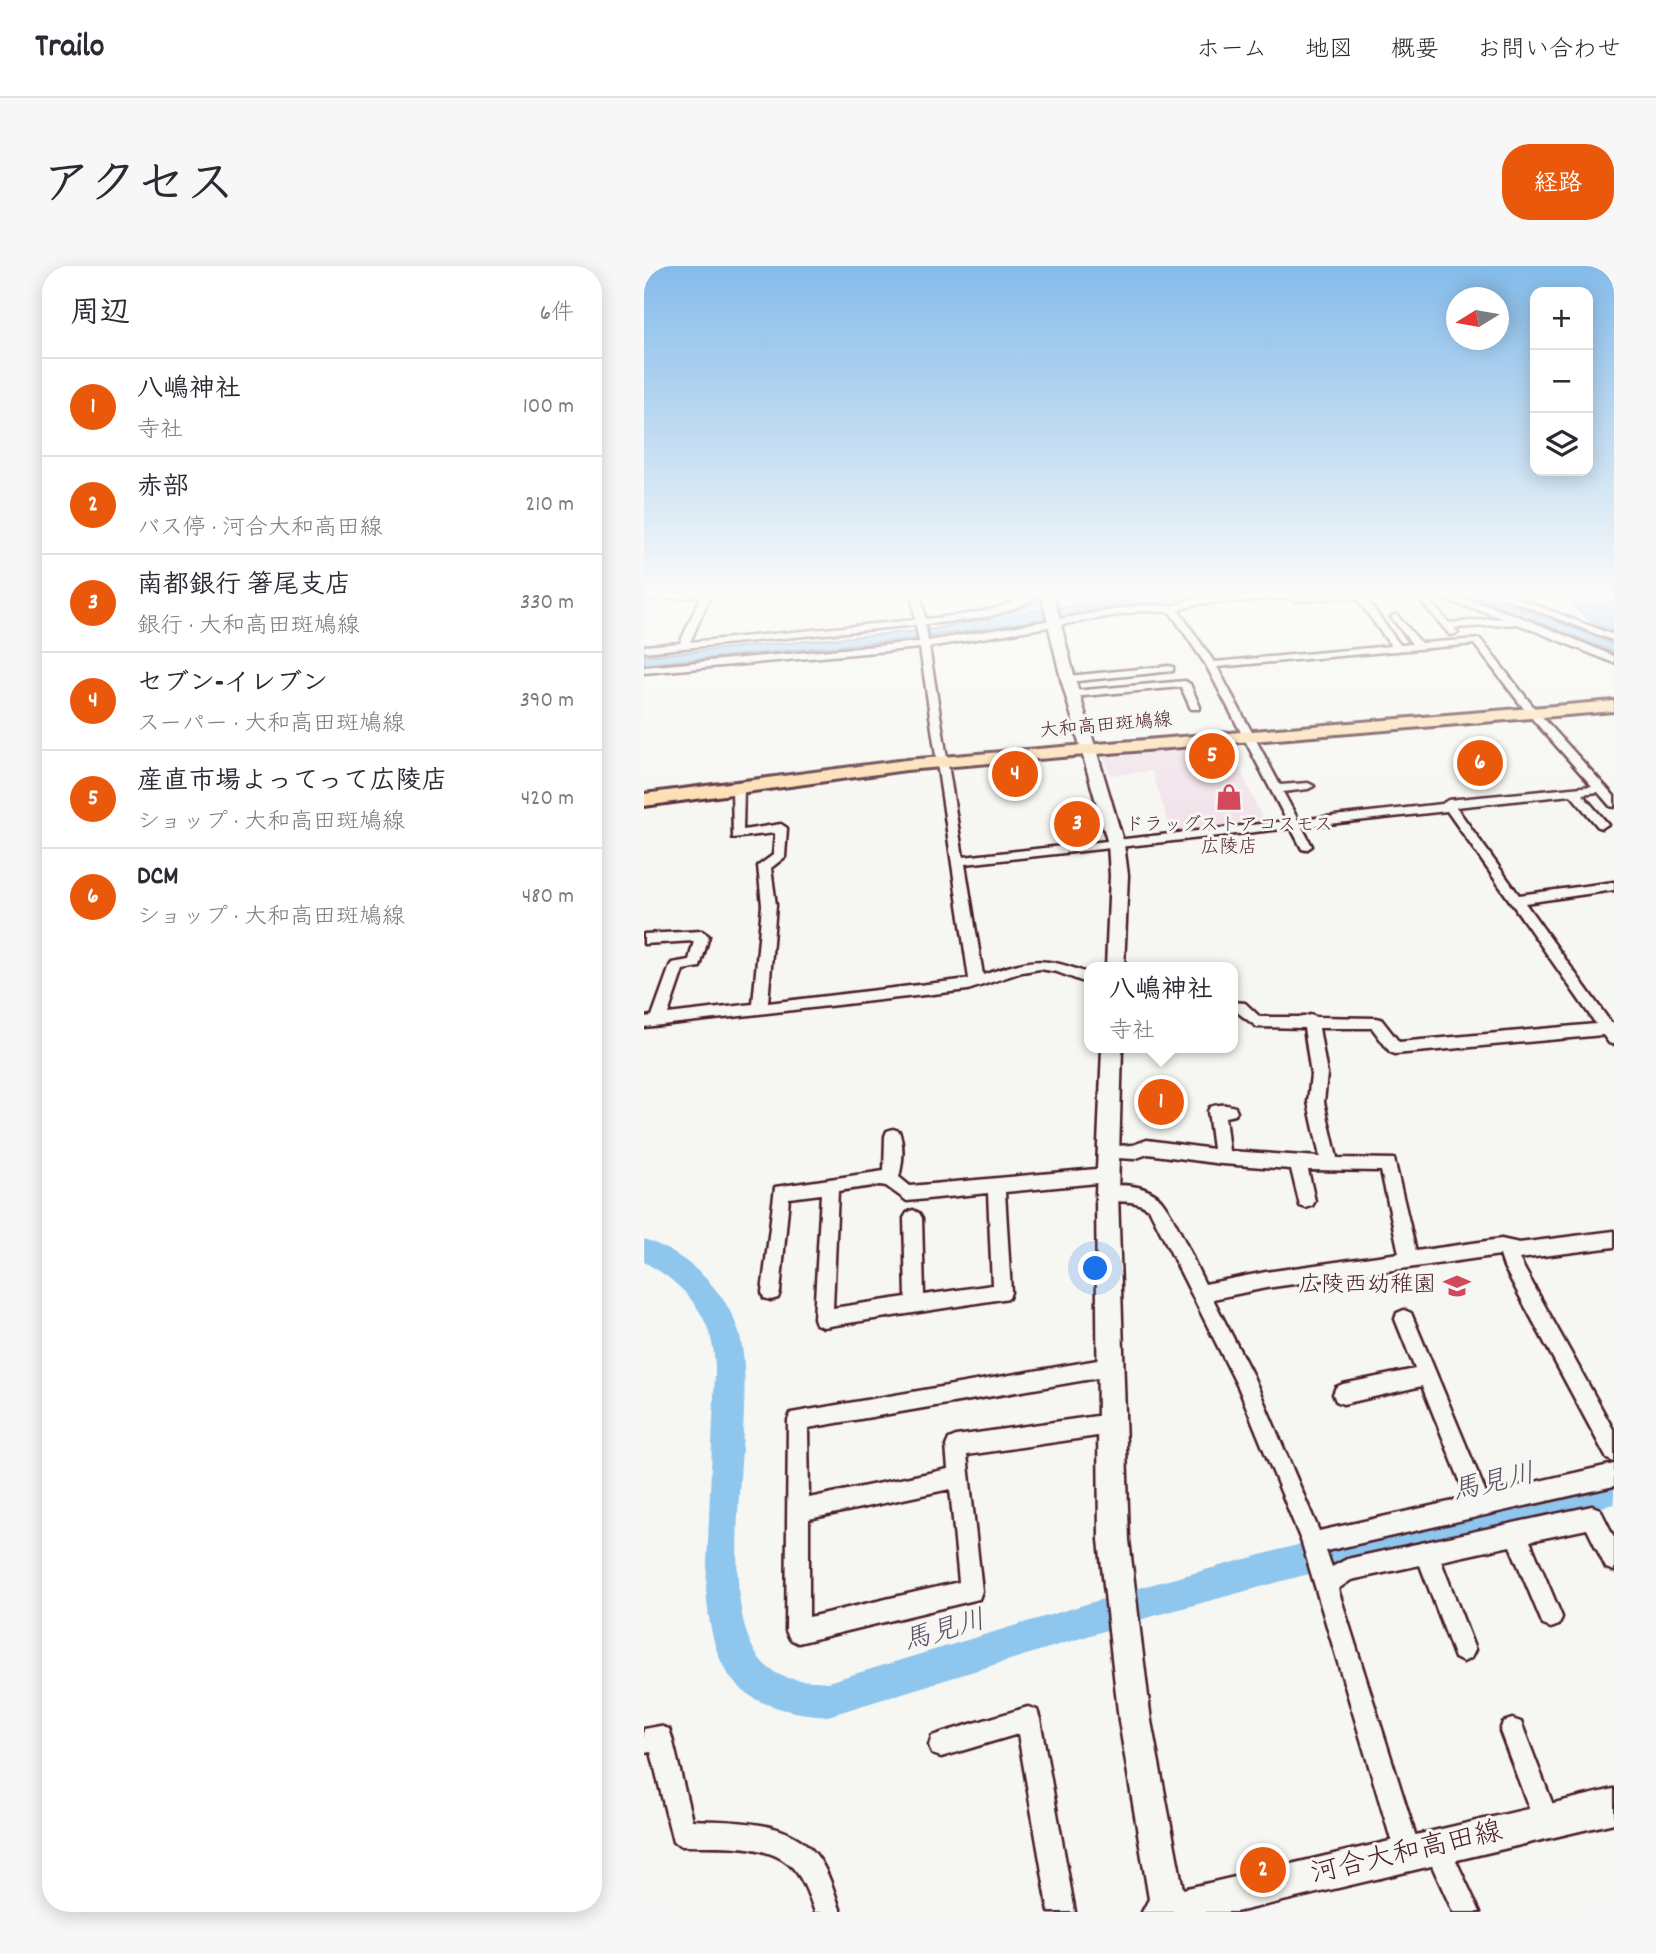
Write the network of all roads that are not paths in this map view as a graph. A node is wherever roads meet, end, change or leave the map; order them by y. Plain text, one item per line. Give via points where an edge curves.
1 (928, 671) edge
2 (1066, 671) edge
3 (1151, 671) edge
4 (1213, 671) edge
5 (1501, 671) edge
6 (1068, 679) junction
7 (1073, 694) junction
8 (1614, 706) edge
9 (1195, 707) dead end
10 (1532, 712) junction
11 (1247, 736) junction
12 (1090, 750) junction
13 (942, 762) junction
14 (1308, 786) dead end
15 (738, 788) junction
16 (1602, 788) junction
17 (1276, 789) junction
18 (1574, 791) junction
19 (644, 800) edge
20 (1614, 803) edge
21 (1450, 807) junction
22 (1294, 824) junction
23 (1602, 824) dead end
24 (1116, 844) junction
25 (1306, 846) dead end
26 (959, 861) junction
27 (1614, 887) edge
28 (1515, 900) junction
29 (644, 939) edge
30 (1115, 962) edge
31 (1084, 977) edge
32 (977, 983) junction
33 (1238, 1007) edge
34 (760, 1010) junction
35 (1310, 1020) junction
36 (651, 1022) edge
37 (1612, 1032) edge
38 (1112, 1053) edge
39 (1228, 1111) dead end
40 (893, 1136) dead end
41 (1222, 1157) junction
42 (1298, 1163) junction
43 (1330, 1165) junction
44 (1107, 1173) junction
45 (890, 1180) junction
46 (996, 1185) junction
47 (830, 1186) junction
48 (1306, 1201) dead end
49 (913, 1218) dead end
50 (1614, 1239) edge
51 (1509, 1249) junction
52 (1409, 1259) junction
53 (771, 1292) dead end
54 (1201, 1293) junction
55 (915, 1305) junction
56 (1404, 1319) dead end
57 (1110, 1367) junction
58 (1426, 1376) junction
59 (1343, 1394) dead end
60 (1111, 1424) junction
61 (1614, 1452) edge
62 (1614, 1475) edge
63 (958, 1477) junction
64 (1481, 1506) junction
65 (797, 1511) junction
66 (1516, 1534) junction
67 (1427, 1553) junction
68 (1318, 1560) junction
69 (1614, 1560) edge
70 (1551, 1617) dead end
71 (1463, 1650) dead end
72 (1513, 1731) dead end
73 (644, 1741) edge
74 (941, 1745) dead end
75 (1614, 1807) edge
76 (1547, 1822) junction
77 (1422, 1850) junction
78 (1165, 1911) edge
79 (828, 1912) edge
80 (1062, 1912) edge
81 (1467, 1912) edge

1 - 13 street
2 - 6 street
3 - 6 street
4 - 11 street
5 - 10 street
6 - 7 street
7 - 9 street via 1185,684
7 - 12 street
8 - 10 main road, 大和高田斑鳩線
10 - 11 main road, 大和高田斑鳩線
10 - 16 street
11 - 12 main road, 大和高田斑鳩線
11 - 17 street
12 - 13 main road, 大和高田斑鳩線
12 - 24 street
13 - 15 main road, 大和高田斑鳩線
13 - 26 street
14 - 17 street
15 - 19 main road, 大和高田斑鳩線
15 - 34 street via 737,835 781,828 776,858 764,866 769,905
16 - 18 street
16 - 20 street
17 - 22 street
18 - 21 street via 1448,804
18 - 23 street
21 - 22 street
21 - 28 street
22 - 24 street
22 - 25 street
24 - 26 street
24 - 30 street
26 - 32 street
27 - 28 street
28 - 37 street
29 - 36 street via 702,936 695,964 677,967
31 - 32 street via 1041,964
32 - 34 street
33 - 35 street via 1257,1021
34 - 36 street
35 - 37 street via 1377,1023 1395,1048
35 - 43 street via 1318,1065 1316,1102
38 - 44 street
39 - 41 street via 1216,1111
40 - 45 street
41 - 42 street
41 - 44 street via 1147,1147
42 - 43 street
42 - 48 street
43 - 52 street via 1388,1164
44 - 46 street
44 - 54 street via 1155,1204
44 - 57 street
45 - 46 street via 907,1194
45 - 47 street
46 - 55 street via 1002,1292
47 - 53 street via 780,1192
47 - 55 street via 823,1318
49 - 55 street
50 - 51 street
51 - 52 street
51 - 61 street via 1510,1261
52 - 54 street
54 - 68 street via 1246,1383
56 - 58 street
57 - 60 street
57 - 65 street via 798,1420
58 - 59 street
58 - 64 street
60 - 63 street via 956,1446
60 - 78 street via 1123,1635
62 - 64 street
63 - 65 street
63 - 65 street via 971,1591 798,1630
64 - 68 street
66 - 67 street
66 - 69 street via 1592,1517
66 - 70 street
67 - 68 street via 1347,1570
67 - 71 street
68 - 77 street
72 - 76 street
73 - 79 street via 660,1738 682,1832 765,1838 786,1847 800,1856 814,1877
74 - 80 street via 1028,1720
75 - 76 street, 河合大和高田線
76 - 77 street, 河合大和高田線
77 - 78 street, 河合大和高田線
77 - 81 street

